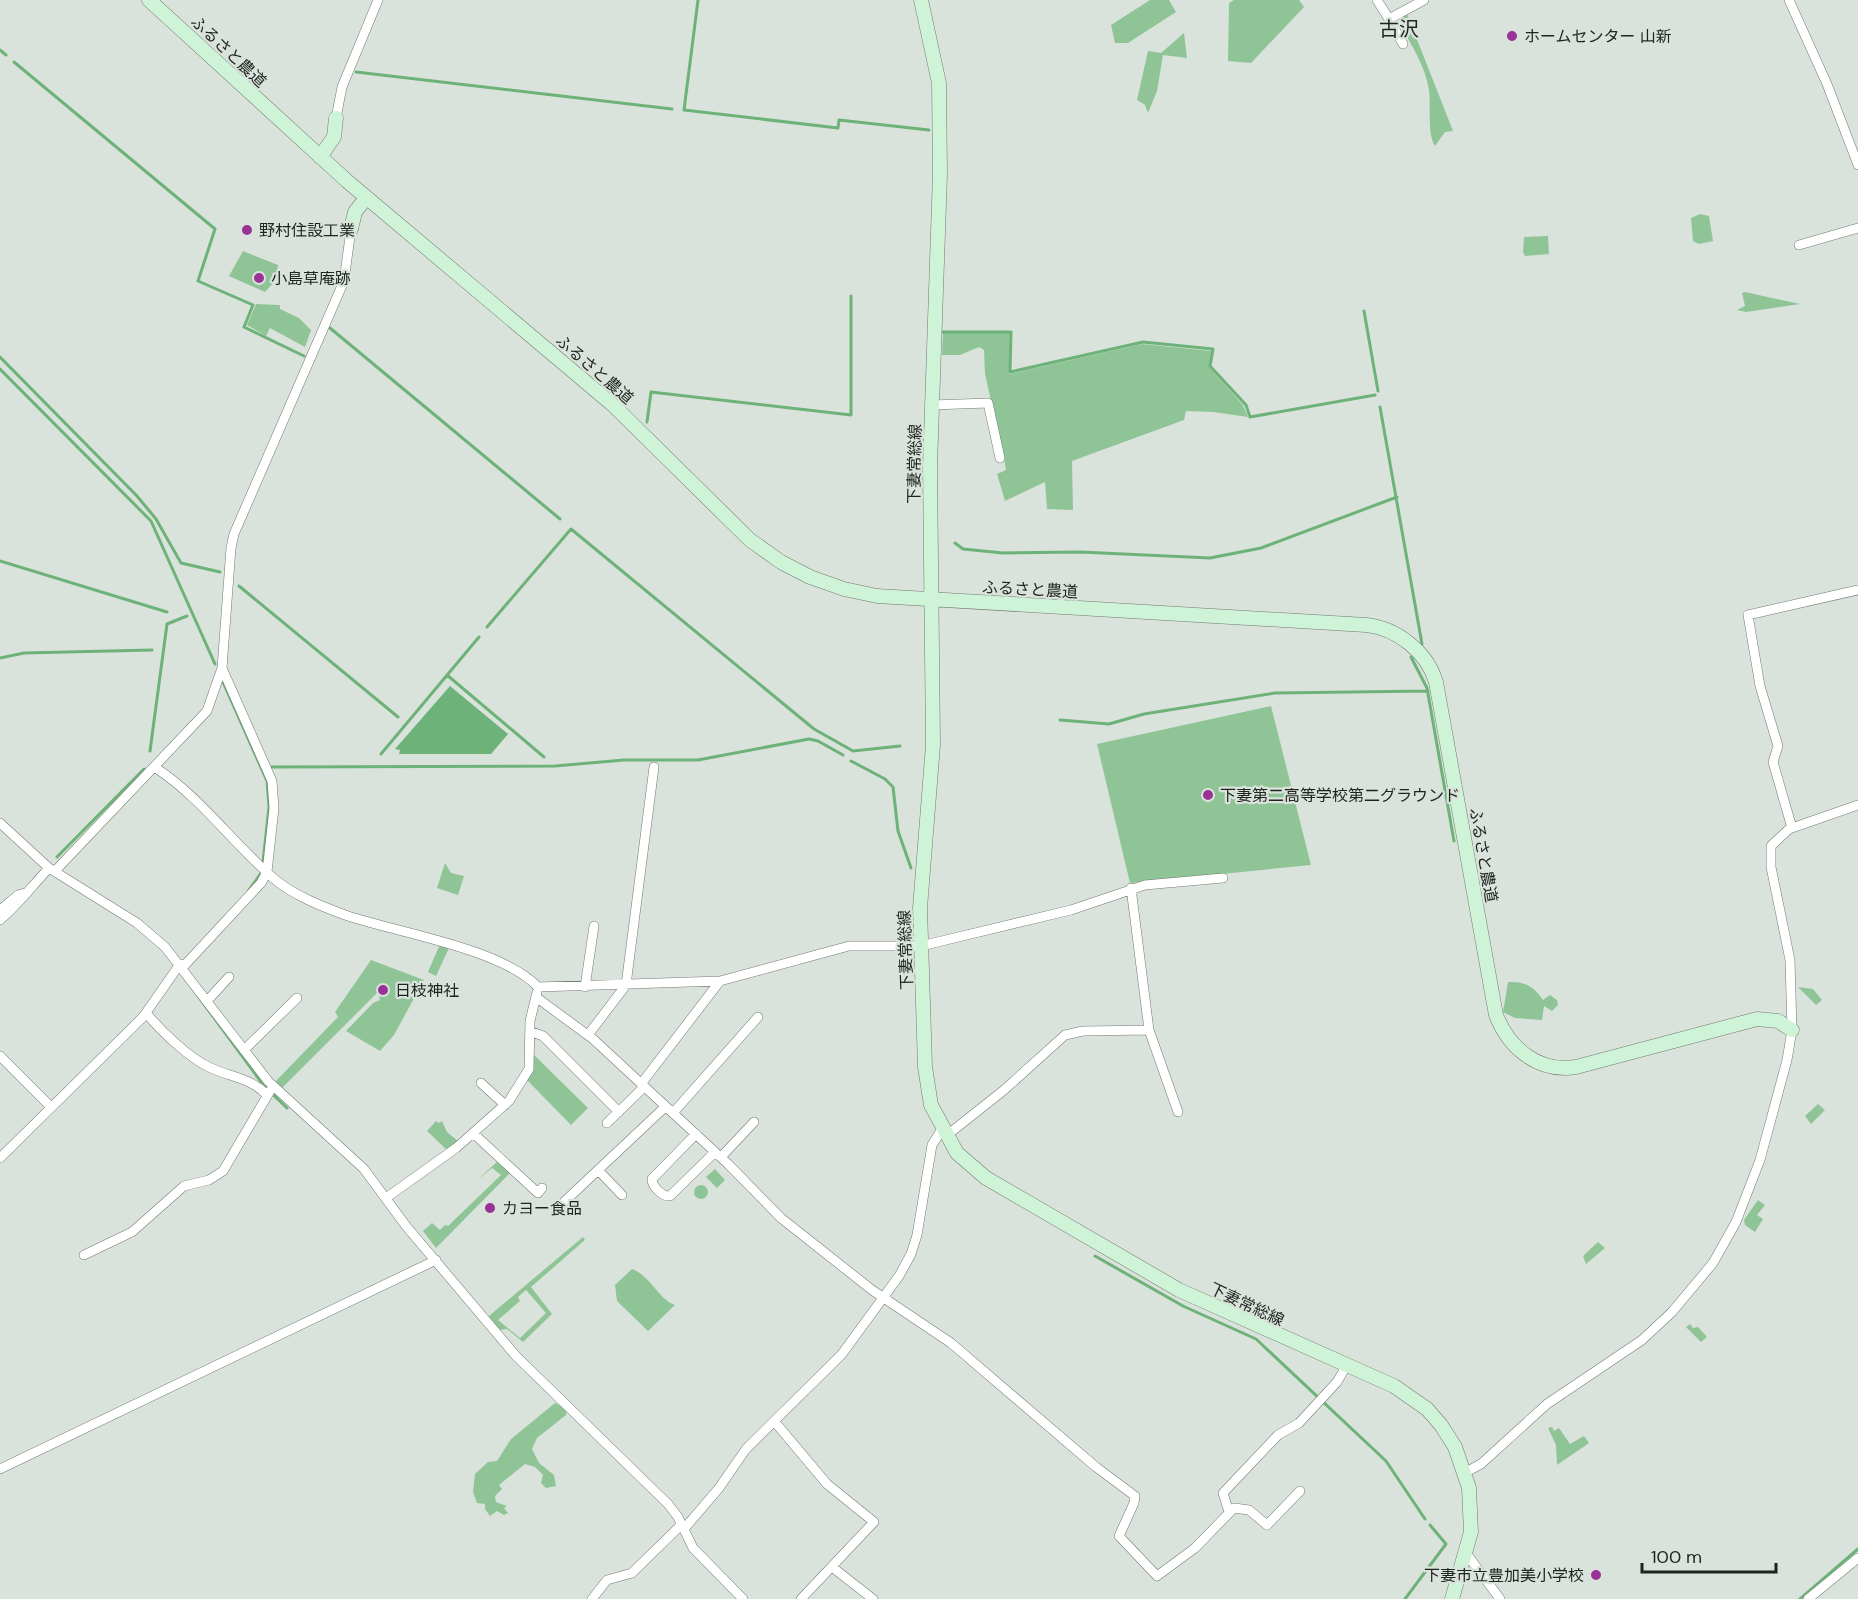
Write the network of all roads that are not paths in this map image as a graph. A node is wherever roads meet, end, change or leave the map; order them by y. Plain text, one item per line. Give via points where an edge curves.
1 (149, 0) edge
2 (378, 0) edge
3 (921, 0) edge
4 (1377, 0) edge
5 (1424, 0) edge
6 (1789, 0) edge
7 (1389, 19) junction
8 (1403, 44) dead end
9 (336, 118) joint
10 (320, 157) junction
11 (1858, 165) edge
12 (366, 198) junction
13 (1858, 228) edge
14 (351, 229) joint
15 (1799, 245) dead end
16 (932, 405) junction
17 (1000, 458) dead end
18 (1858, 590) edge
19 (931, 600) junction
20 (222, 668) junction
21 (654, 767) dead end
22 (156, 768) junction
23 (1858, 805) edge
24 (0, 823) edge
25 (1792, 828) junction
26 (52, 870) junction
27 (267, 872) junction
28 (1223, 878) dead end
29 (1131, 888) junction
30 (25, 893) junction
31 (0, 910) edge
32 (0, 920) edge
33 (594, 926) dead end
34 (921, 946) junction
35 (181, 966) junction
36 (229, 977) dead end
37 (720, 981) junction
38 (626, 985) junction
39 (585, 987) junction
40 (537, 992) junction
41 (297, 998) dead end
42 (207, 1000) junction
43 (146, 1013) junction
44 (758, 1017) dead end
45 (1149, 1030) junction
46 (1792, 1030) junction
47 (532, 1032) junction
48 (588, 1035) junction
49 (244, 1050) junction
50 (0, 1056) edge
51 (481, 1083) dead end
52 (643, 1086) junction
53 (269, 1090) junction
54 (505, 1106) junction
55 (51, 1107) junction
56 (669, 1110) junction
57 (619, 1112) junction
58 (1178, 1112) dead end
59 (754, 1122) dead end
60 (607, 1123) dead end
61 (944, 1132) junction
62 (474, 1134) junction
63 (696, 1134) junction
64 (718, 1155) junction
65 (0, 1158) edge
66 (599, 1171) junction
67 (543, 1188) dead end
68 (622, 1195) dead end
69 (386, 1198) junction
70 (564, 1202) dead end
71 (84, 1256) dead end
72 (436, 1260) junction
73 (884, 1297) junction
74 (1347, 1365) junction
75 (774, 1420) junction
76 (0, 1469) edge
77 (1466, 1472) junction
78 (1300, 1491) dead end
79 (1229, 1512) junction
80 (682, 1527) junction
81 (1466, 1553) junction
82 (1858, 1557) edge
83 (832, 1567) junction
84 (592, 1599) edge
85 (743, 1599) edge
86 (801, 1599) edge
87 (873, 1599) edge
88 (1452, 1599) edge
89 (1500, 1599) edge
90 (1808, 1599) edge

1 - 10 street, ふるさと農道
2 - 9 street via 342,87
3 - 16 street, 下妻常総線 via 939,92 940,190
4 - 7 street
5 - 7 street
6 - 11 street
7 - 8 street
9 - 10 street via 334,136
10 - 12 street, ふるさと農道
12 - 14 street via 354,215
12 - 19 street, ふるさと農道 via 613,405 759,547 801,573 844,589
13 - 15 street
14 - 20 street via 344,281 234,534
16 - 17 street via 988,403
16 - 19 street, 下妻常総線
18 - 25 street via 1748,615 1760,686 1778,746 1773,762
19 - 34 street, 下妻常総線 via 932,754 922,852
19 - 46 street, ふるさと農道 via 1366,625 1393,632 1418,652 1436,682 1493,1006 1514,1046 1533,1060 1568,1068 1757,1019 1778,1021
20 - 22 street via 207,711
20 - 27 street via 272,781 274,808
21 - 38 street
22 - 26 street
22 - 27 street
23 - 25 street
24 - 26 street
25 - 46 street via 1777,838 1770,855 1790,960
26 - 30 street
26 - 35 street via 143,927
27 - 35 street
27 - 40 street via 321,905 349,916 495,960 523,973
28 - 29 street
29 - 34 street via 1071,909
29 - 45 street
30 - 31 street
30 - 32 street
33 - 39 street
34 - 37 street via 849,946
34 - 61 street, 下妻常総線 via 926,1082 931,1105
35 - 42 street
35 - 43 street
36 - 42 street
37 - 38 street
37 - 52 street
38 - 39 street
38 - 48 street
39 - 40 street
40 - 47 street via 530,1021
40 - 48 street
41 - 49 street
42 - 49 street
43 - 53 street via 204,1064
43 - 55 street
44 - 56 street
45 - 58 street
45 - 61 street via 1065,1035 997,1096
46 - 77 street via 1748,1196 1713,1263 1695,1288 1642,1340 1567,1388 1481,1464
47 - 54 street via 529,1069
47 - 57 street via 543,1036
48 - 52 street
49 - 53 street
50 - 55 street
51 - 54 street
52 - 56 street
52 - 57 street
53 - 69 street via 348,1152
53 - 71 street via 222,1171 209,1180 184,1186 132,1232
54 - 62 street
55 - 65 street
56 - 63 street
56 - 66 street via 619,1148
57 - 60 street
59 - 64 street
61 - 73 street via 932,1145 911,1254
61 - 74 street, 下妻常総線 via 965,1161 986,1178 1140,1269 1237,1318
62 - 67 street via 538,1193
62 - 69 street
63 - 64 street
63 - 64 street via 652,1179 663,1195 670,1196
64 - 73 street via 781,1218
66 - 68 street
66 - 70 street
69 - 72 street
72 - 76 street
72 - 80 street via 516,1356 668,1504
73 - 75 street via 842,1354
73 - 79 street via 951,1343 1135,1496 1119,1536 1157,1576 1195,1548
74 - 77 street, 下妻常総線 via 1416,1400 1441,1425
74 - 79 street via 1337,1382 1299,1423 1272,1440 1223,1493
75 - 80 street
75 - 83 street via 827,1484 874,1522
77 - 81 street, 下妻常総線 via 1472,1508
78 - 79 street via 1267,1525 1244,1508
80 - 84 street via 632,1573 607,1580
80 - 85 street via 693,1548
81 - 88 street, 下妻常総線
81 - 89 street
82 - 90 street
83 - 86 street
83 - 87 street

